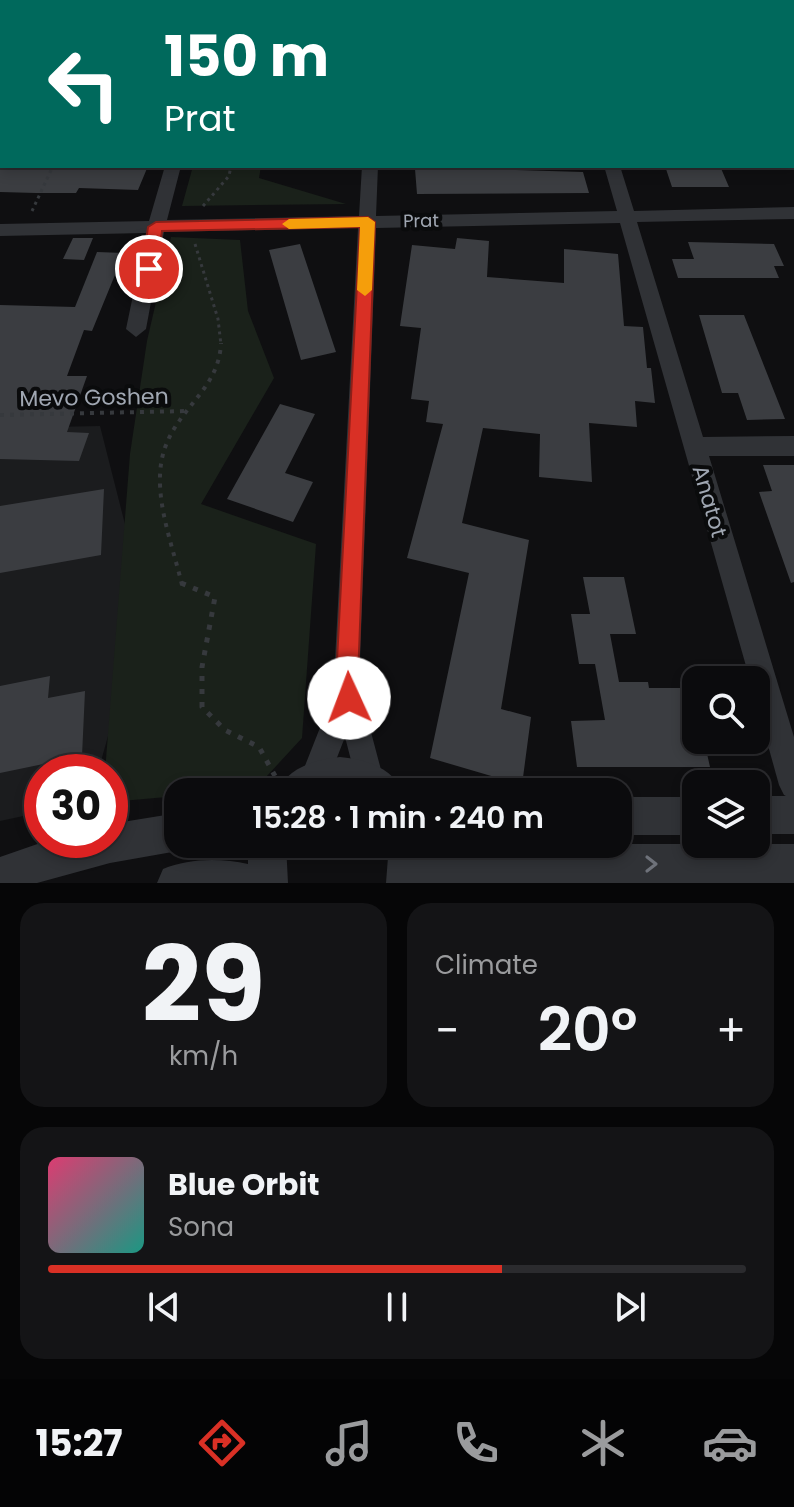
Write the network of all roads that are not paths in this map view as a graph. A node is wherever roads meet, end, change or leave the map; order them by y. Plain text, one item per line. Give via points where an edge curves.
1 (172, 168) edge
2 (370, 168) edge
3 (613, 168) edge
4 (794, 213) edge
5 (626, 216) junction
6 (368, 222) junction
7 (156, 227) junction
8 (0, 230) edge
9 (136, 329) dead end
10 (794, 446) edge
11 (695, 447) junction
12 (347, 679) junction
13 (300, 778) edge
14 (324, 778) edge
15 (354, 778) edge
16 (374, 778) edge
17 (794, 785) edge
18 (770, 815) edge
19 (794, 815) edge
20 (632, 816) edge
21 (682, 816) edge
22 (164, 833) edge
23 (267, 858) edge
24 (407, 858) edge
25 (794, 864) edge
26 (526, 876) edge
27 (0, 877) edge
28 (177, 883) edge
29 (245, 883) edge
30 (268, 883) edge
31 (406, 883) edge

1 - 7 street
2 - 6 street
3 - 5 street, Anatot
4 - 5 street, Prat
5 - 6 street, Prat
5 - 11 street, Anatot
6 - 7 street, Prat
6 - 12 street
7 - 8 street, Prat
7 - 9 street
10 - 11 street
11 - 17 street, Anatot
12 - 13 street via 339,715
12 - 16 street via 351,718
14 - 15 street
18 - 19 street
20 - 21 street
22 - 27 street via 49,858
23 - 30 street
24 - 31 street
26 -> 25 street via 608,864
26 - 31 street via 429,876
28 - 29 street

